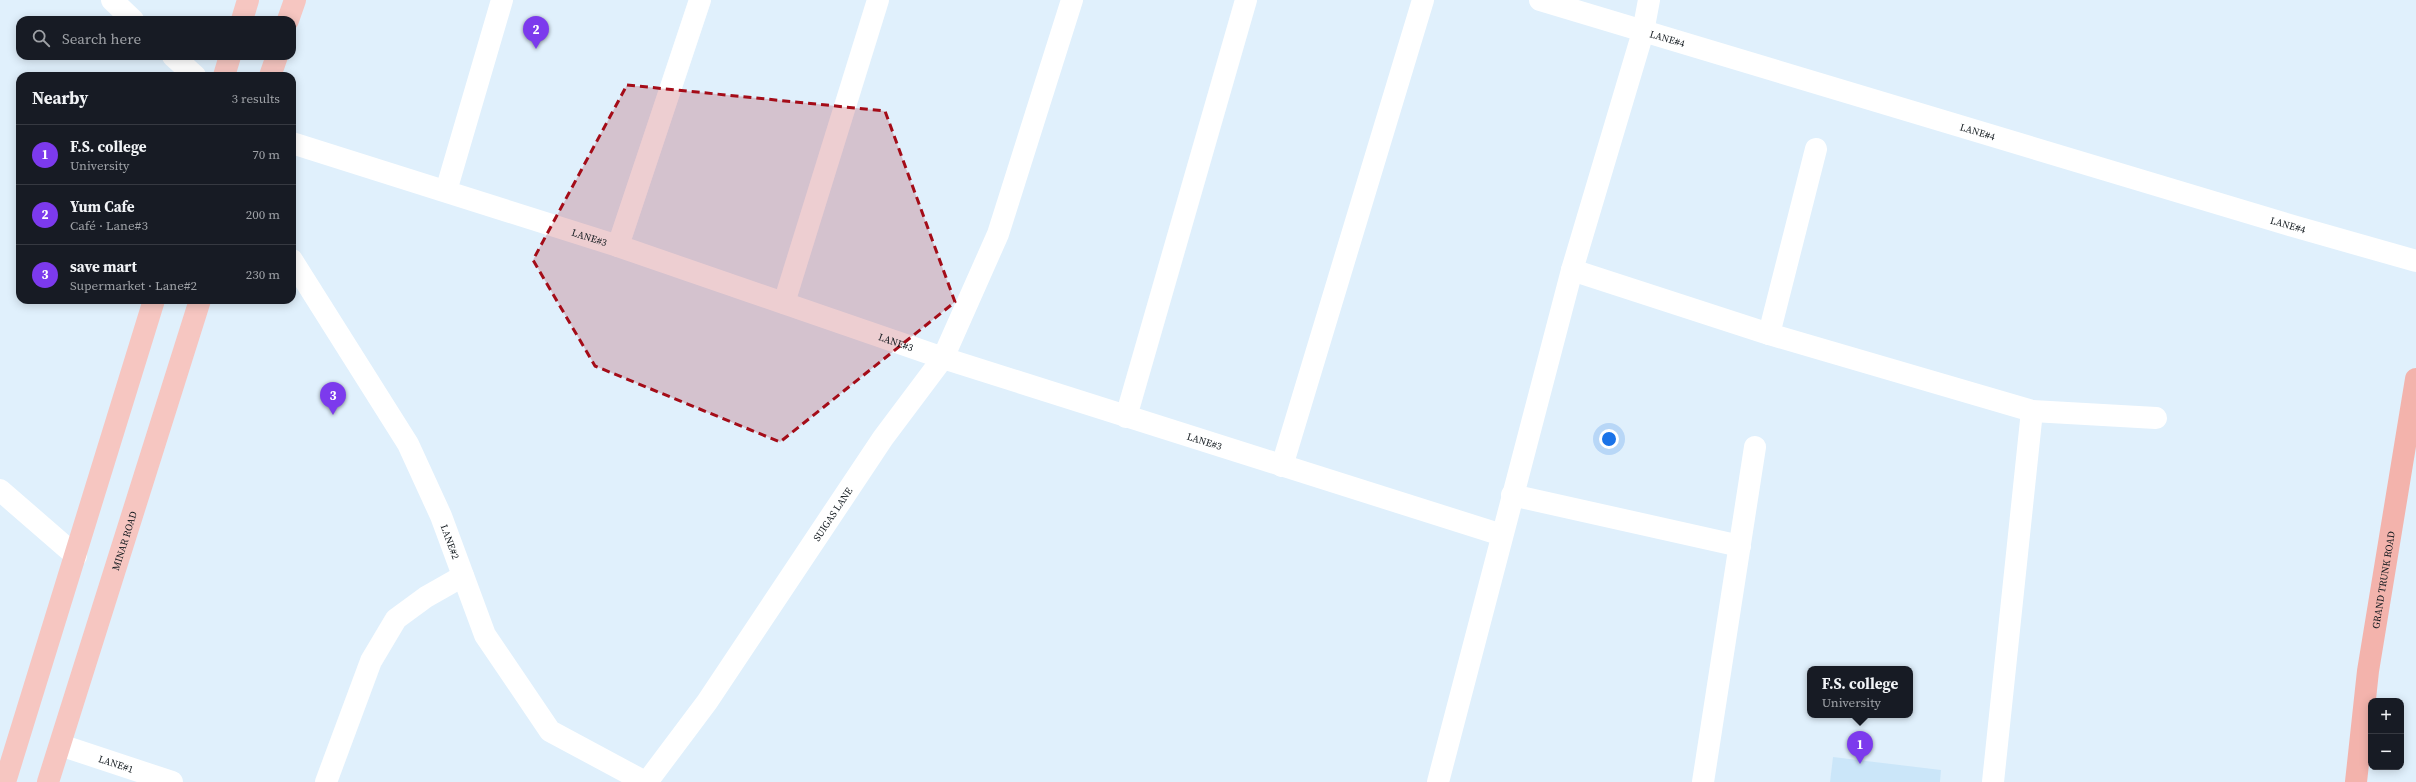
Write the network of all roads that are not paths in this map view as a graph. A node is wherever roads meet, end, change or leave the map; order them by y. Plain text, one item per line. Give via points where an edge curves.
1 (112, 0) edge
2 (248, 0) edge
3 (295, 0) edge
4 (502, 0) edge
5 (700, 0) edge
6 (878, 0) edge
7 (1072, 0) edge
8 (1246, 0) edge
9 (1423, 0) edge
10 (1540, 0) edge
11 (1649, 0) edge
12 (130, 16) edge
13 (243, 16) edge
14 (289, 16) edge
15 (1643, 32) junction
16 (177, 60) edge
17 (229, 60) edge
18 (276, 60) edge
19 (191, 72) edge
20 (225, 72) edge
21 (271, 72) edge
22 (296, 144) edge
23 (1816, 148) dead end
24 (446, 191) junction
25 (618, 246) junction
26 (2416, 261) edge
27 (296, 266) edge
28 (1572, 270) junction
29 (784, 303) junction
30 (153, 304) edge
31 (199, 304) edge
32 (1769, 334) junction
33 (943, 358) junction
34 (2416, 379) edge
35 (2032, 411) junction
36 (1126, 417) junction
37 (2156, 418) dead end
38 (1755, 447) dead end
39 (1282, 466) junction
40 (0, 490) edge
41 (1512, 494) junction
42 (1502, 535) junction
43 (1740, 546) junction
44 (76, 556) junction
45 (463, 576) junction
46 (60, 745) junction
47 (5, 782) edge
48 (48, 782) edge
49 (172, 782) edge
50 (326, 782) edge
51 (646, 782) edge
52 (1438, 782) edge
53 (1703, 782) edge
54 (1993, 782) edge
55 (2356, 782) edge

1 - 12 street
2 - 13 main road
3 - 14 main road
4 - 24 street
5 - 25 street
6 - 29 street
7 - 33 street, SUIGAS LANE via 998,234
8 - 36 street
9 - 39 street
10 - 15 street, LANE#4
11 - 15 street
15 - 26 street, LANE#4
15 - 28 street
16 - 19 street
17 - 20 main road
18 - 21 main road
22 - 24 street, LANE#3
23 - 32 street
24 - 25 street, LANE#3
25 - 29 street, LANE#3
27 - 45 street, LANE#2 via 408,444 441,516
28 - 32 street
28 - 41 street
29 - 33 street, LANE#3
30 - 44 main road
31 - 46 main road, MINAR ROAD
32 - 35 street
33 - 36 street, LANE#3
33 - 51 street, SUIGAS LANE via 883,438 707,702
34 - 55 highway, GRAND TRUNK ROAD via 2368,671
35 - 37 street
35 - 54 street
36 - 39 street, LANE#3
38 - 43 street
39 - 42 street, LANE#3
40 - 44 street
41 - 42 street
41 - 43 street
42 - 52 street
43 - 53 street
44 - 47 main road
45 - 50 street via 426,597 396,620 371,660
45 - 51 street, LANE#2 via 484,635 550,731
46 - 48 main road, MINAR ROAD
46 - 49 street, LANE#1

